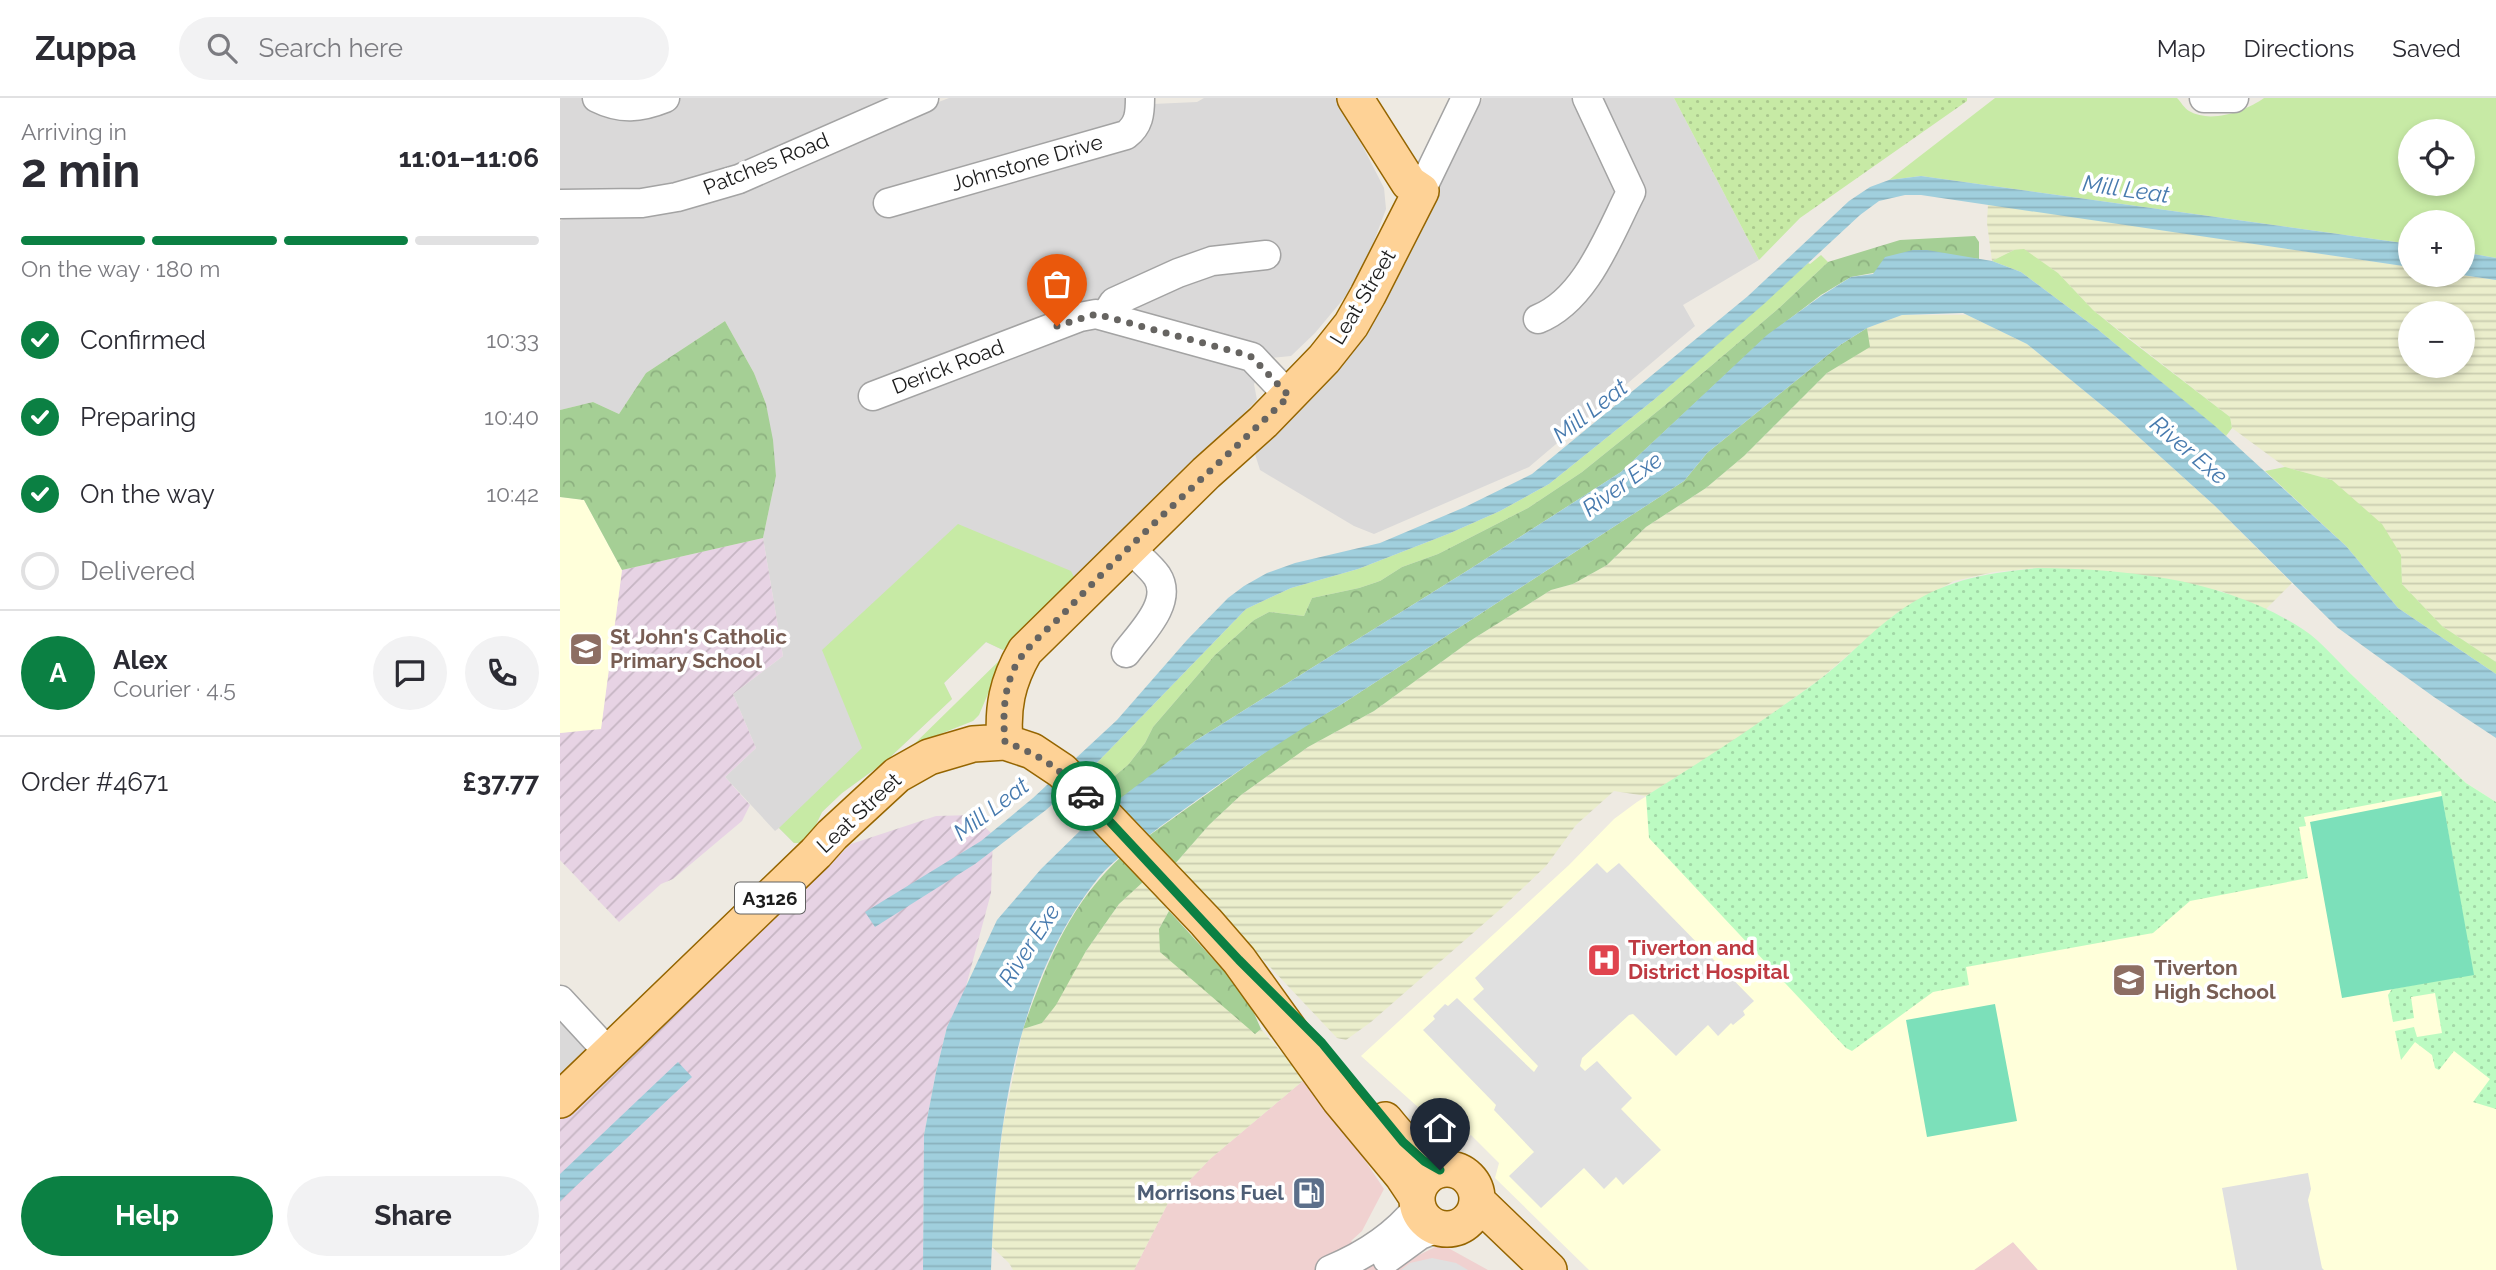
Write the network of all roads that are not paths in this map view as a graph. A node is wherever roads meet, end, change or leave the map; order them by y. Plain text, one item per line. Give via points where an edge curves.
1 (597, 98) edge
2 (665, 98) edge
3 (1140, 98) edge
4 (1355, 98) edge
5 (1466, 98) edge
6 (1587, 98) edge
7 (2204, 98) edge
8 (2234, 98) edge
9 (906, 102) edge
10 (1421, 191) junction
11 (888, 203) dead end
12 (560, 204) edge
13 (1266, 255) dead end
14 (1104, 316) junction
15 (1538, 318) dead end
16 (873, 396) dead end
17 (1289, 396) junction
18 (1130, 548) junction
19 (1126, 653) dead end
20 (1005, 742) junction
21 (1239, 960) junction
22 (560, 1000) edge
23 (609, 1053) junction
24 (560, 1100) edge
25 (1440, 1170) junction
26 (1441, 1212) junction
27 (1548, 1269) edge
28 (1330, 1270) edge
29 (1368, 1270) edge

1 - 2 street via 625,107
3 - 11 street, Johnstone Drive via 1139,119 1126,135
4 - 10 main road via 1409,183
5 - 10 street
6 - 15 street via 1631,192 1579,289 1550,314
7 - 8 street
9 - 12 street, Patches Road via 739,179 642,203
10 - 17 main road, Leat Street via 1351,325
13 - 14 street via 1212,261 1178,273 1114,302
14 - 16 street, Derick Road via 1080,317
14 - 17 street, Derick Road via 1252,357
17 - 18 main road, Leat Street
18 - 19 street via 1157,575 1161,599
18 - 20 main road, Leat Street via 1025,652 1013,671 1003,714
20 - 21 main road, A3126 via 1032,751 1062,771
20 - 23 main road, Leat Street / A3126 via 973,744 929,757 897,775
21 - 25 main road, A3126 via 1322,1043 1403,1142
21 - 26 main road, A3126 via 1339,1098 1402,1175
22 - 23 street
23 - 24 main road, Leat Street / A3126
25 - 26 main road via 1423,1180
25 - 26 main road, A3126 via 1450,1168 1466,1175 1476,1191
26 - 27 main road, A3126
26 - 28 street via 1398,1229 1356,1259
26 - 29 street via 1420,1235

